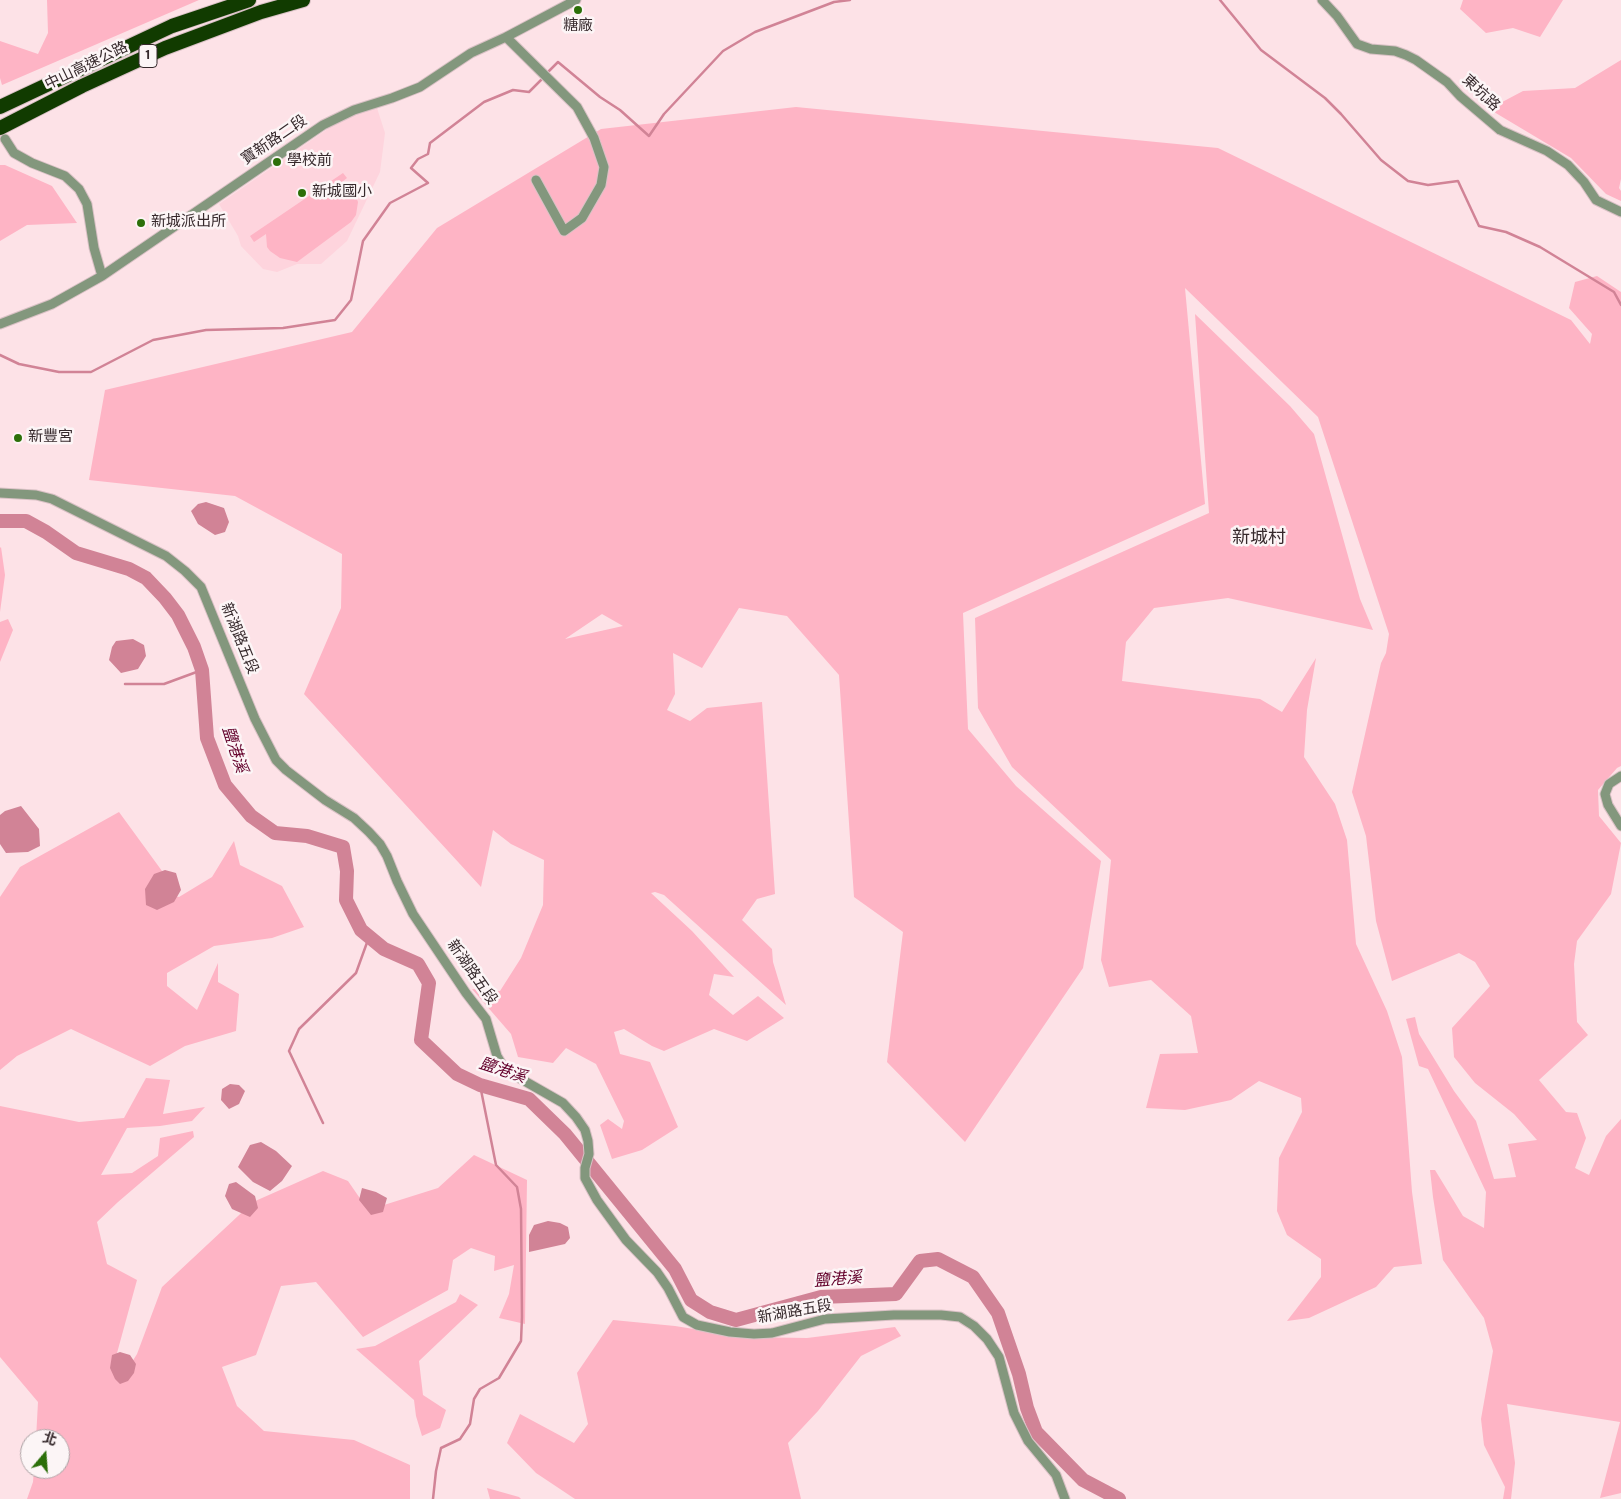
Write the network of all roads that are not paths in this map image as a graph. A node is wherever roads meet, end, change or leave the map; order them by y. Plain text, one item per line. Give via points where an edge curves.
1 (249, 0) edge
2 (303, 0) edge
3 (576, 0) edge
4 (1322, 0) edge
5 (506, 37) junction
6 (0, 107) edge
7 (3, 133) edge
8 (536, 180) dead end
9 (1621, 212) edge
10 (102, 276) junction
11 (0, 324) edge
12 (0, 493) edge
13 (1621, 776) edge
14 (1621, 826) edge
15 (1065, 1499) edge

1 - 6 highway, 中山高速公路 / 1 via 172,26
2 - 7 highway, 中山高速公路 / 1 via 165,48 82,86
3 - 5 street, 寶新路二段
4 - 9 street, 東坑路 via 1357,44 1395,51 1416,60 1447,82 1500,130 1568,164 1596,200
5 - 8 street via 577,107 594,138 604,167 601,185 582,218 564,230
5 - 10 street, 寶新路二段 via 471,53 420,87 354,110 323,125
7 - 10 street via 14,153 65,176 79,188 87,204
10 - 11 street, 寶新路二段 via 52,304
12 - 15 street, 新湖路五段 via 36,495 52,500 166,556 201,587 276,760 325,800 354,818 380,844 413,914 486,1019 503,1066 563,1104 585,1130 589,1154 585,1178 626,1240 657,1272 683,1317 730,1332 754,1334 825,1319 894,1314 960,1317 988,1339 999,1357 1014,1413 1028,1441 1056,1475
13 - 14 street via 1608,784 1605,794 1608,806

